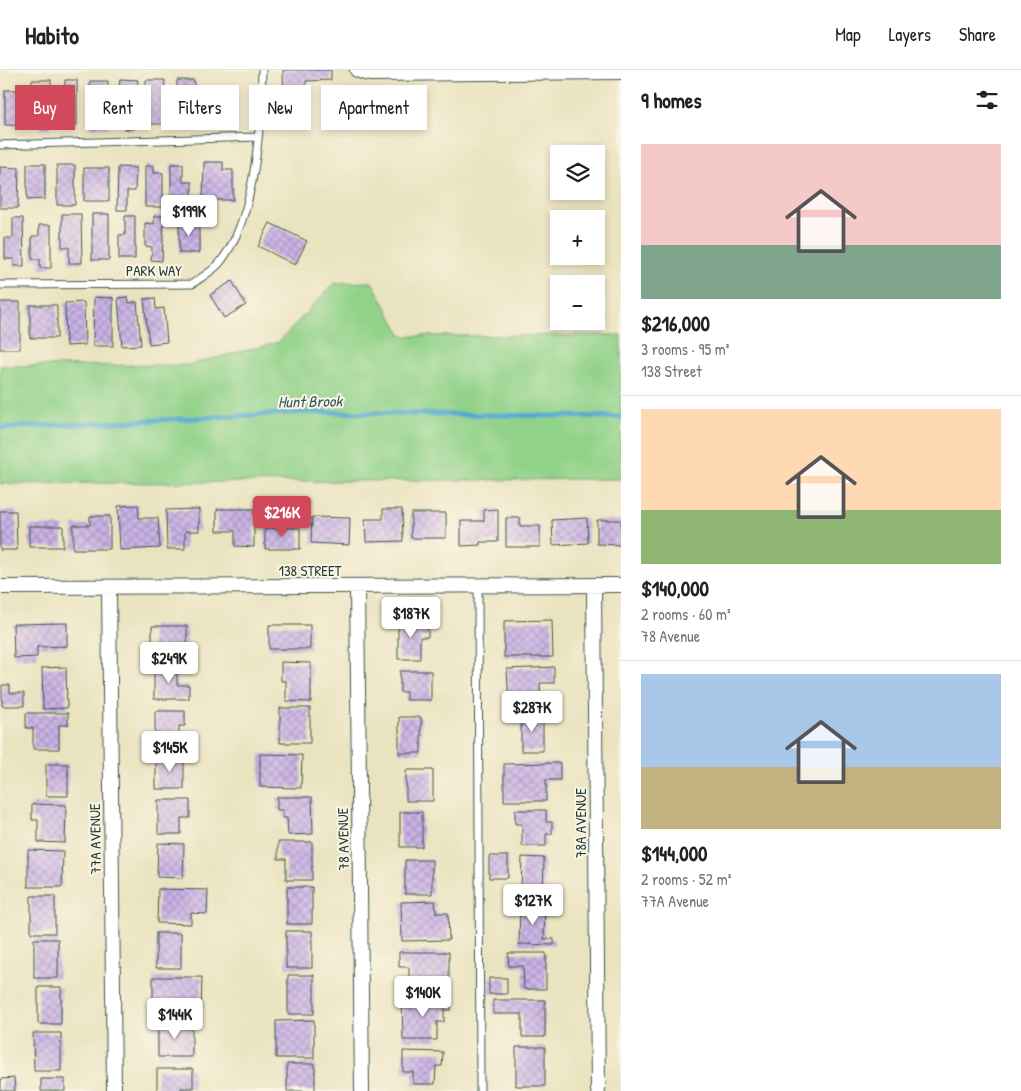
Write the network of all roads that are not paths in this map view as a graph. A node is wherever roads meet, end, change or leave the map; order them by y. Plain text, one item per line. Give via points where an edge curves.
1 (262, 70) edge
2 (357, 70) edge
3 (621, 72) edge
4 (258, 137) junction
5 (0, 145) edge
6 (0, 284) edge
7 (478, 585) junction
8 (594, 585) junction
9 (621, 585) edge
10 (357, 586) junction
11 (0, 587) edge
12 (108, 588) junction
13 (114, 1091) edge
14 (362, 1091) edge
15 (480, 1091) edge
16 (598, 1091) edge

1 - 4 lane, PARK WAY
2 - 3 street via 371,74
4 - 5 lane
4 - 6 lane, PARK WAY via 253,178 234,242 223,259 192,284
7 - 8 street, 138 STREET
7 - 10 street, 138 STREET
7 - 15 lane
8 - 9 street, 138 STREET
8 - 16 street, 78A AVENUE
10 - 12 street, 138 STREET
10 - 14 street, 78 AVENUE
11 - 12 street, 138 STREET
12 - 13 street, 77A AVENUE

